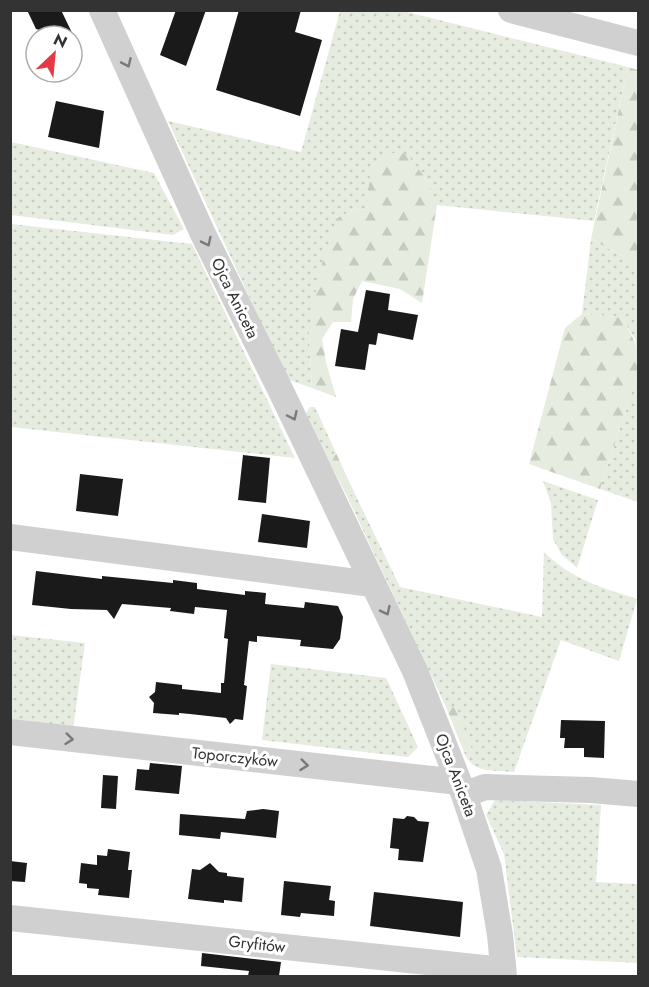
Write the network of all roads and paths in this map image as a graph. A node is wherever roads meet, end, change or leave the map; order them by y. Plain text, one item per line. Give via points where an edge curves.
1 (102, 10) edge
2 (511, 10) edge
3 (639, 43) edge
4 (10, 537) edge
5 (372, 584) junction
6 (10, 732) edge
7 (462, 789) junction
8 (639, 794) edge
9 (10, 918) edge
10 (503, 973) edge

1 -> 5 street, Ojca Aniceta via 202,232
2 - 3 street
4 - 5 street
5 -> 7 street, Ojca Aniceta via 415,671
6 -> 7 street, Toporczyków
7 - 8 street
7 - 10 street, Ojca Aniceta via 489,869
9 - 10 street, Gryfitów

